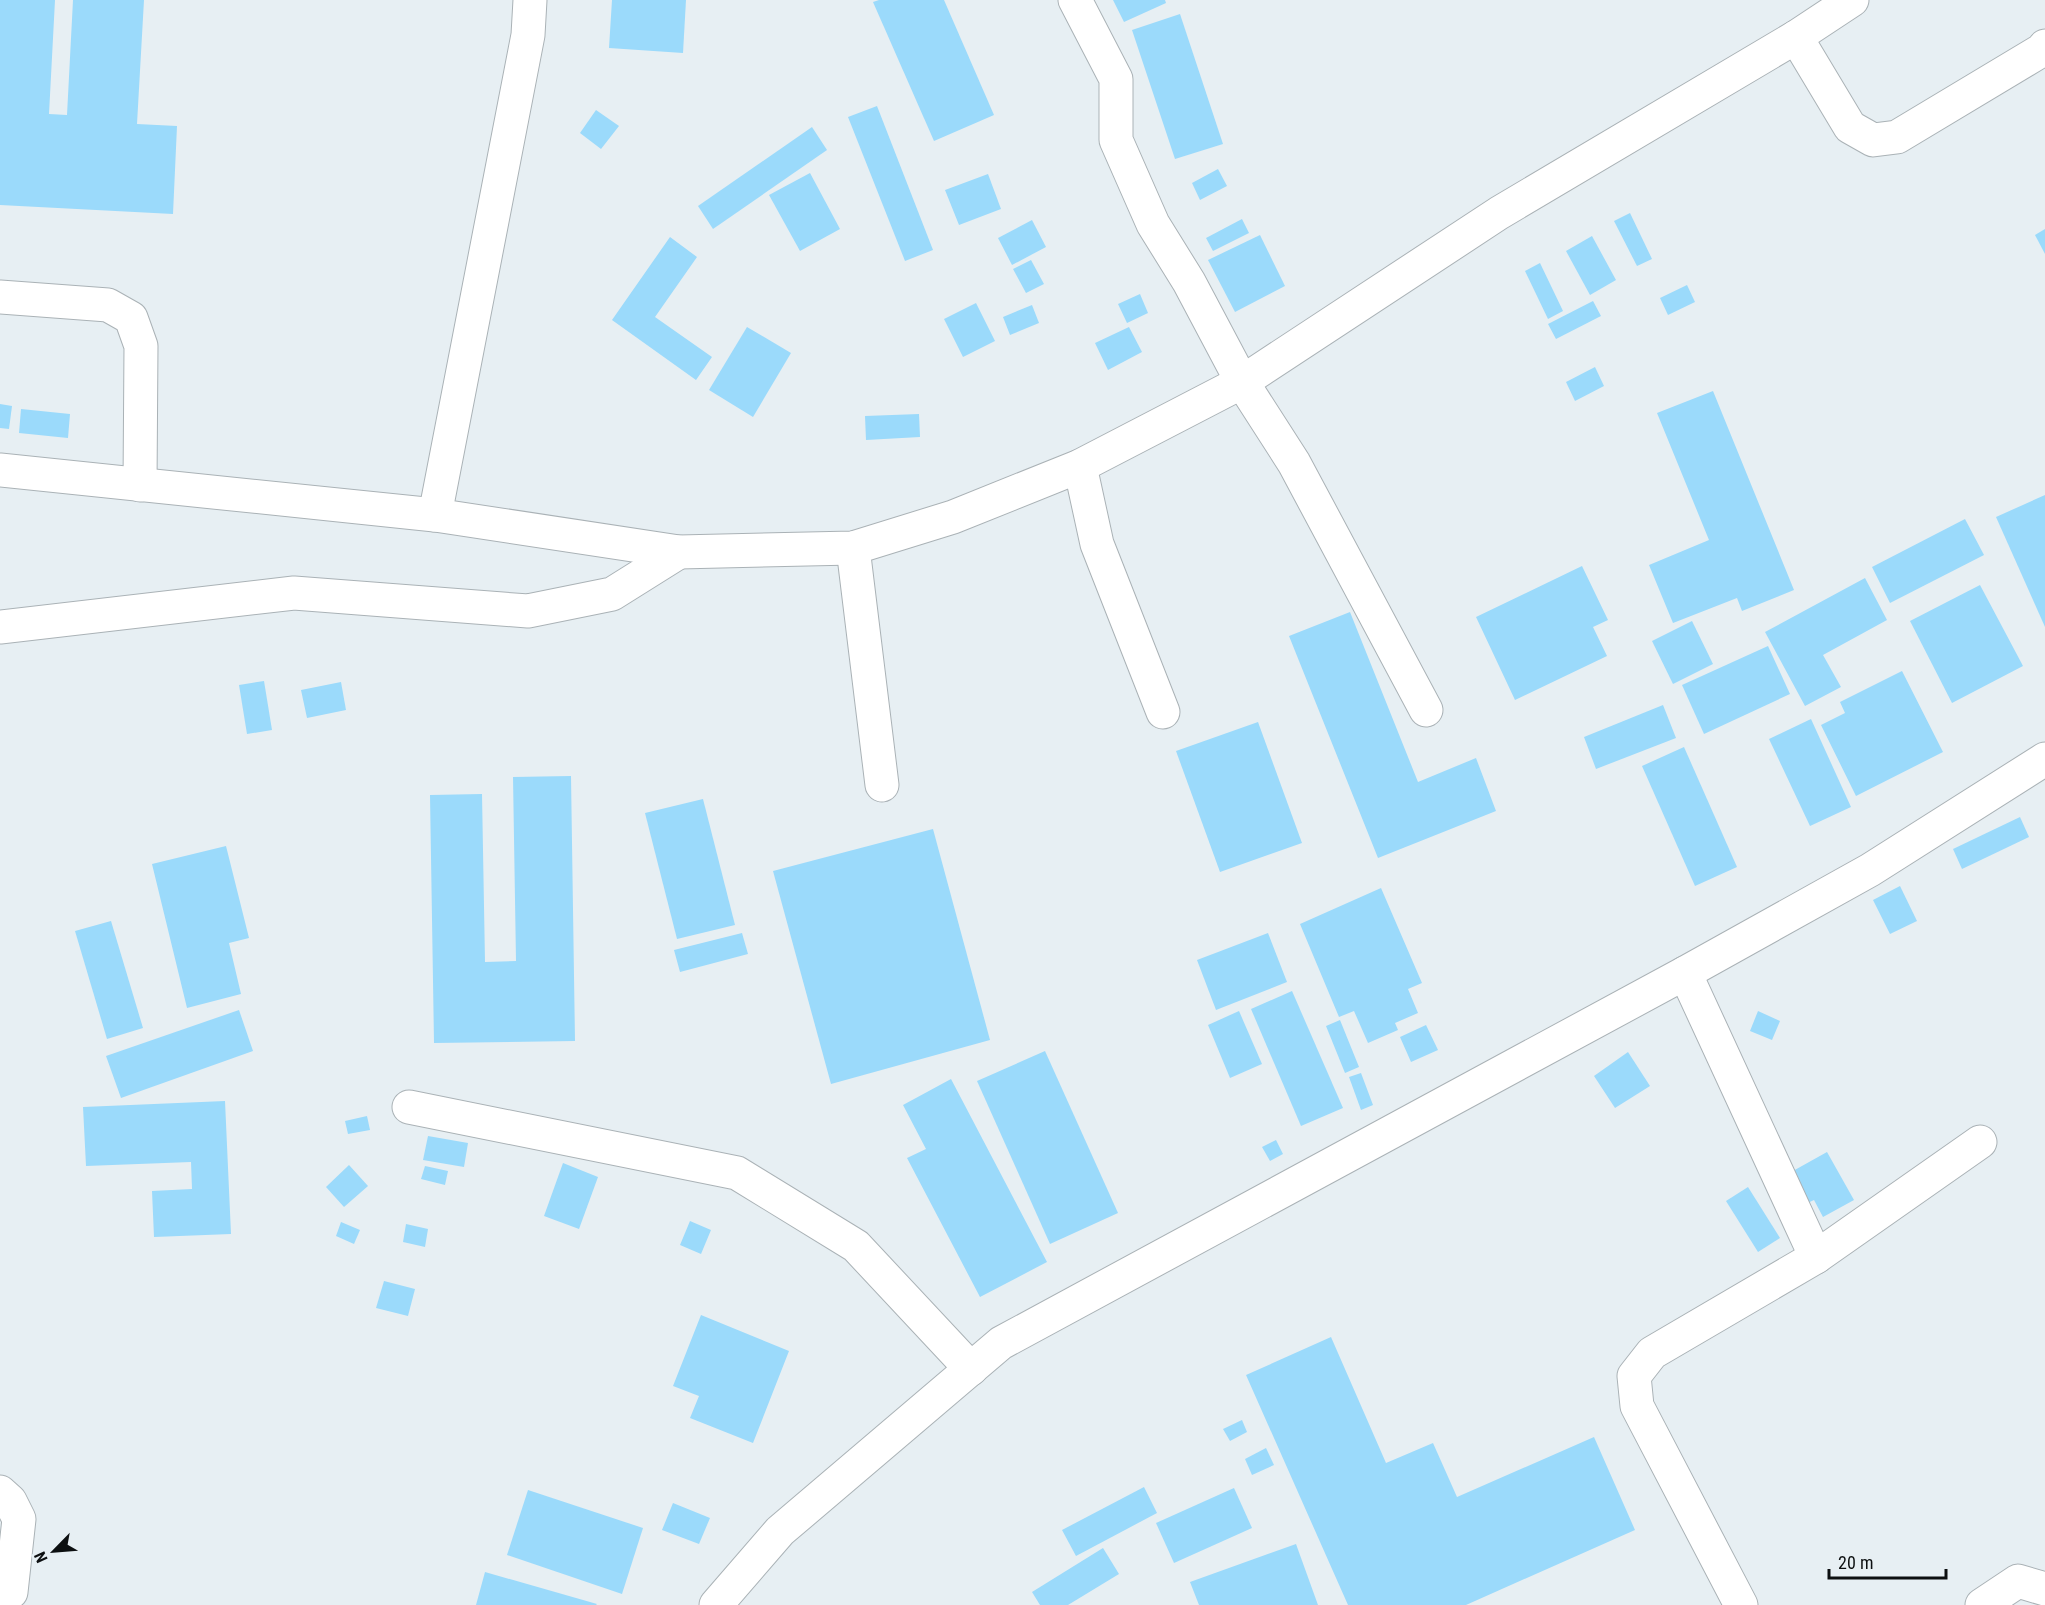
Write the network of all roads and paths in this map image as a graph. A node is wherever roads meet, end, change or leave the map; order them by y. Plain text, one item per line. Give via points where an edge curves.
1 (530, 0) edge
2 (1075, 0) edge
3 (1852, 0) edge
4 (1796, 38) junction
5 (2045, 46) edge
6 (0, 297) edge
7 (1242, 382) junction
8 (1080, 466) junction
9 (0, 470) edge
10 (140, 485) junction
11 (435, 515) junction
12 (854, 548) junction
13 (680, 552) junction
14 (0, 627) edge
15 (1426, 710) dead end
16 (1164, 712) dead end
17 (2045, 759) edge
18 (882, 785) dead end
19 (1685, 973) junction
20 (409, 1107) dead end
21 (1980, 1142) dead end
22 (1816, 1257) junction
23 (971, 1369) junction
24 (0, 1492) edge
25 (2045, 1589) edge
26 (0, 1600) edge
27 (716, 1605) edge
28 (1741, 1605) edge
29 (1982, 1605) edge

1 - 11 street via 528,35
2 - 7 street via 1116,79 1116,140 1148,214
3 - 4 street
4 - 5 street via 1850,127 1873,140 1897,137
4 - 7 street via 1499,213
6 - 10 street via 108,305 131,318 141,346
7 - 8 street
7 - 15 street via 1294,463
8 - 12 street via 953,517
8 - 16 street via 1097,544
9 - 10 street
10 - 11 street
11 - 13 street
12 - 13 street
12 - 18 street
13 - 14 street via 612,594 528,611 294,593
17 - 19 street via 1870,870
19 - 22 street
19 - 23 street via 1001,1343
20 - 23 street via 737,1173 856,1246
21 - 22 street
22 - 28 street via 1652,1353 1634,1376 1637,1406
23 - 27 street via 780,1531
24 - 26 street via 19,1519 11,1592
25 - 29 street via 2018,1581

